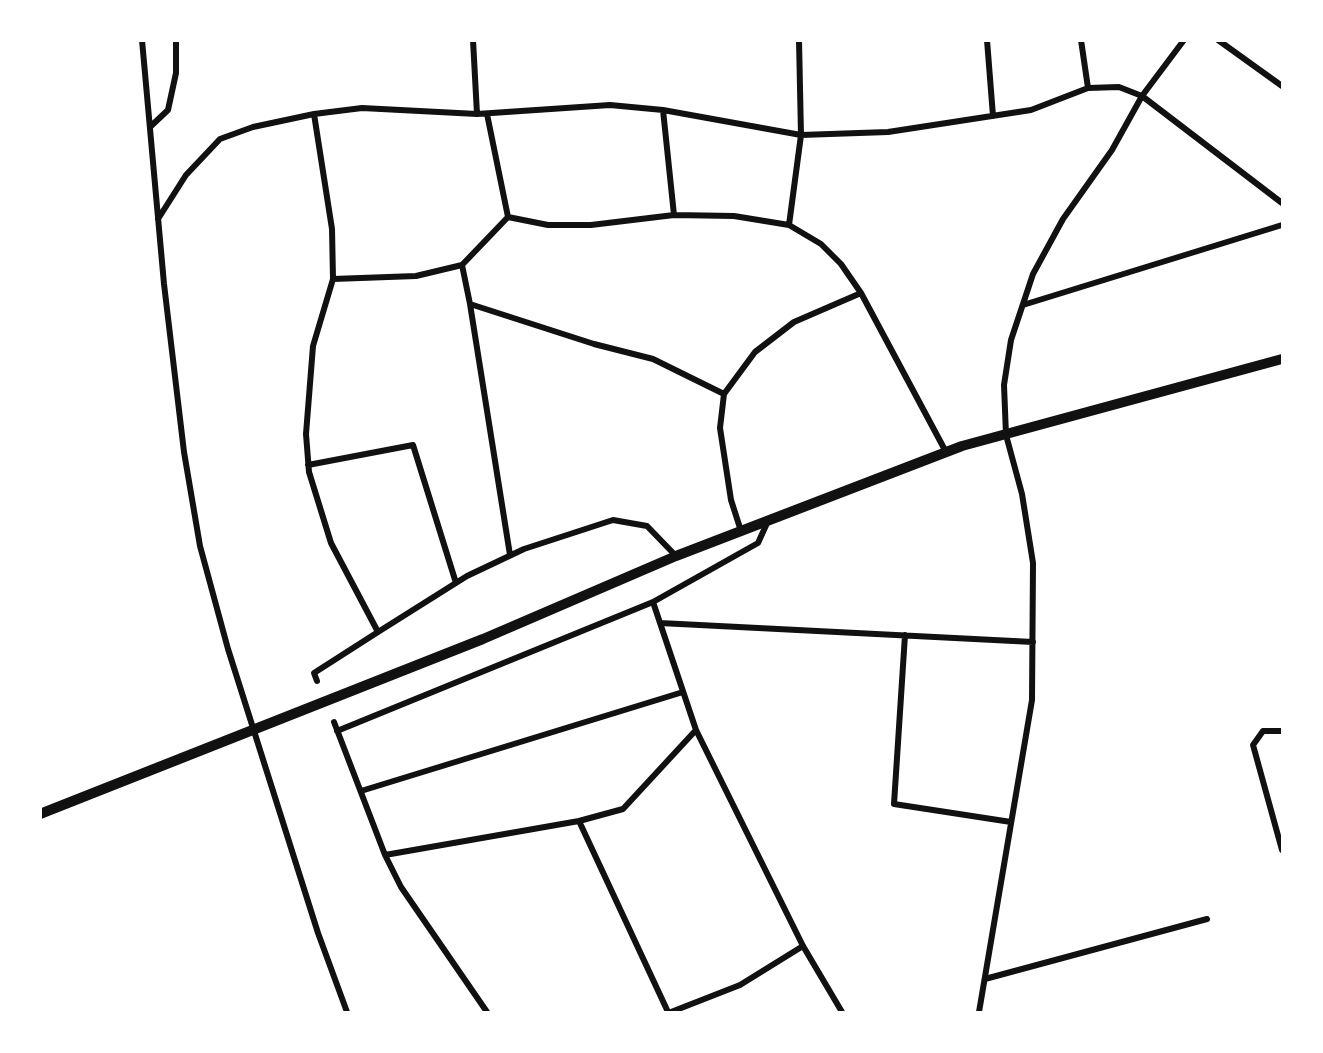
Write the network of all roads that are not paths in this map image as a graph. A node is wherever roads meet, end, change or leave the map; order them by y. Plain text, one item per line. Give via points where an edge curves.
1 (142, 40) edge
2 (176, 40) edge
3 (473, 40) edge
4 (799, 40) edge
5 (987, 40) edge
6 (1081, 40) edge
7 (1184, 40) edge
8 (1218, 40) edge
9 (1282, 86) edge
10 (1088, 88) junction
11 (1142, 96) junction
12 (663, 110) junction
13 (314, 114) junction
14 (477, 114) junction
15 (487, 114) junction
16 (993, 116) junction
17 (150, 127) junction
18 (801, 135) junction
19 (1282, 203) edge
20 (674, 215) junction
21 (508, 217) junction
22 (159, 219) junction
23 (789, 225) junction
24 (1282, 225) edge
25 (462, 265) junction
26 (333, 279) junction
27 (861, 293) junction
28 (470, 304) junction
29 (1023, 305) junction
30 (1282, 359) edge
31 (724, 394) junction
32 (1006, 435) junction
33 (946, 452) junction
34 (308, 465) junction
35 (768, 520) junction
36 (741, 531) junction
37 (510, 555) junction
38 (676, 556) junction
39 (456, 583) junction
40 (653, 602) junction
41 (660, 623) junction
42 (378, 632) junction
43 (904, 635) junction
44 (1033, 642) junction
45 (317, 681) dead end
46 (684, 692) junction
47 (334, 722) dead end
48 (254, 729) junction
49 (696, 730) junction
50 (338, 731) junction
51 (1282, 731) edge
52 (361, 791) junction
53 (40, 814) edge
54 (579, 821) junction
55 (1011, 822) junction
56 (1282, 850) edge
57 (385, 855) junction
58 (1207, 919) dead end
59 (803, 946) junction
60 (985, 979) junction
61 (347, 1012) edge
62 (488, 1012) edge
63 (669, 1012) edge
64 (842, 1012) edge
65 (979, 1012) edge

1 - 17 street
2 - 17 street via 176,73 168,110
3 - 14 street
4 - 18 street
5 - 16 street
6 - 10 street
7 - 11 street
8 - 9 street
10 - 11 street via 1119,87
10 - 16 street via 1031,110
11 - 19 street
11 - 29 street via 1112,150 1063,219 1033,274
12 - 15 street via 610,105
12 - 18 street
12 - 20 street
13 - 14 street via 362,108
13 - 22 street via 253,127 220,139 186,176
13 - 26 street via 332,228
14 - 15 street
15 - 21 street
16 - 18 street via 888,132
17 - 22 street
18 - 23 street
20 - 21 street via 591,225 548,225
20 - 23 street via 734,216
21 - 25 street
22 - 48 street via 184,452 200,546
23 - 27 street via 821,244
24 - 29 street
25 - 26 street via 416,276
25 - 28 street
26 - 34 street via 313,346 306,434
27 - 31 street via 794,322 755,352
27 - 33 street
28 - 31 street via 653,359
28 - 37 street
29 - 32 street via 1011,340 1005,386
30 - 32 street
31 - 36 street via 720,428
32 - 33 street
32 - 44 street via 1022,494 1032,563
33 - 35 street
34 - 39 street via 413,445
34 - 42 street via 331,543
35 - 36 street
35 - 40 street via 758,543
36 - 38 street
37 - 38 street via 613,519 647,526
37 - 39 street
38 - 48 street via 483,639
39 - 42 street
40 - 41 street
40 - 50 street
41 - 43 street
41 - 46 street
42 - 45 street via 314,673
43 - 44 street
43 - 55 street via 894,804
44 - 55 street via 1032,700
46 - 49 street
46 - 52 street
47 - 50 street
48 - 53 street
48 - 61 street
49 - 54 street via 623,809
49 - 59 street
50 - 52 street
51 - 56 street via 1263,731 1252,745
52 - 57 street
54 - 57 street
54 - 63 street
55 - 60 street
57 - 62 street via 401,886
58 - 60 street
59 - 63 street via 740,985
59 - 64 street
60 - 65 street

